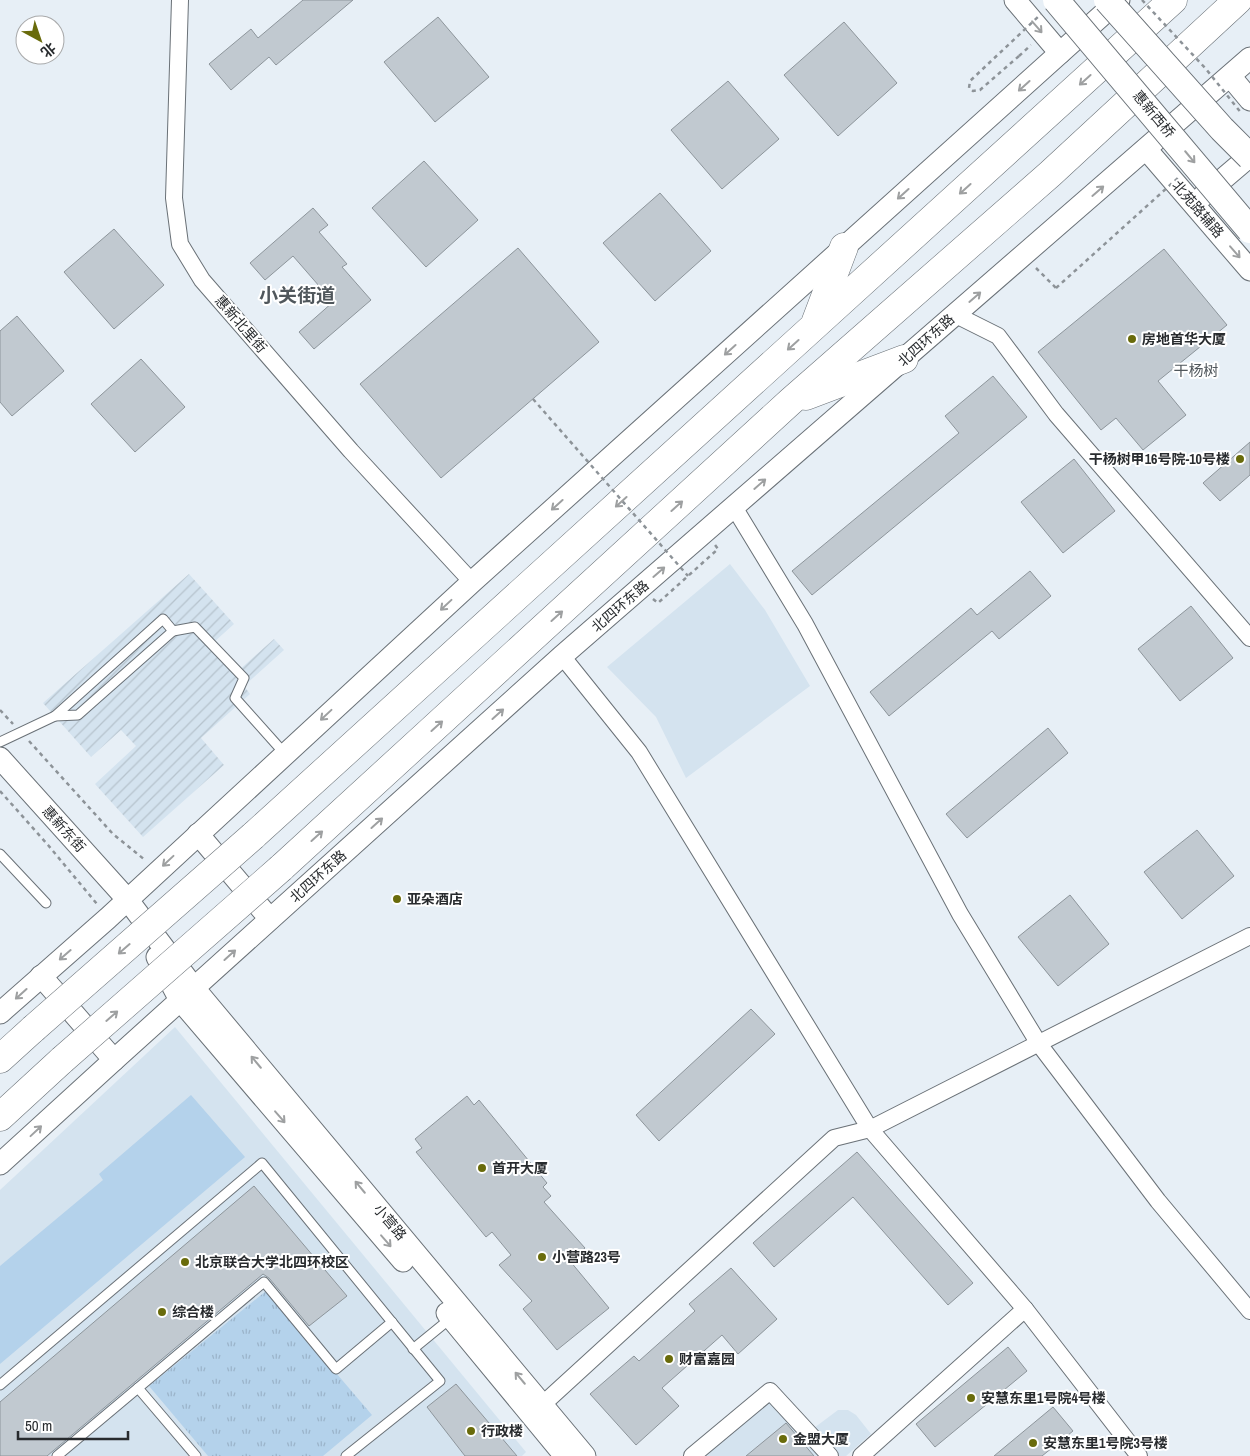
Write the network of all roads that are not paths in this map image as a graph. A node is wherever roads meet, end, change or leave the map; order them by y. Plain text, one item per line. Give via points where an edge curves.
1 (180, 0) edge
2 (1015, 0) edge
3 (1107, 0) edge
4 (1119, 0) edge
5 (1173, 0) edge
6 (1238, 0) edge
7 (1051, 5) edge
8 (1060, 53) junction
9 (1250, 58) edge
10 (1230, 76) junction
11 (1246, 107) edge
12 (1146, 149) junction
13 (1250, 156) edge
14 (1194, 204) junction
15 (1250, 230) edge
16 (844, 247) junction
17 (1250, 270) edge
18 (954, 314) junction
19 (814, 327) junction
20 (904, 359) junction
21 (791, 402) junction
22 (734, 507) junction
23 (472, 582) junction
24 (173, 631) junction
25 (1250, 638) edge
26 (562, 656) junction
27 (55, 716) junction
28 (0, 742) edge
29 (285, 754) junction
30 (0, 758) edge
31 (198, 834) junction
32 (0, 854) edge
33 (127, 899) junction
34 (46, 902) dead end
35 (270, 919) junction
36 (1250, 936) edge
37 (41, 976) junction
38 (187, 994) junction
39 (0, 1013) edge
40 (1038, 1044) junction
41 (0, 1059) edge
42 (114, 1060) junction
43 (0, 1117) edge
44 (870, 1129) junction
45 (0, 1164) edge
46 (1025, 1308) junction
47 (1250, 1311) edge
48 (451, 1318) junction
49 (392, 1322) junction
50 (413, 1348) junction
51 (0, 1385) edge
52 (138, 1388) junction
53 (542, 1405) junction
54 (542, 1429) junction
55 (574, 1454) edge
56 (57, 1456) edge
57 (196, 1456) edge
58 (346, 1456) edge
59 (692, 1456) edge
60 (830, 1456) edge
61 (861, 1456) edge
62 (1139, 1456) edge

1 - 23 street, 惠新北里街 via 174,198 180,244 202,280 351,451
2 -> 8 street
3 - 13 main road, bridge
4 - 8 street
5 -> 19 highway
6 - 21 highway via 1050,174
7 -> 15 main road, 惠新西桥, bridge
8 -> 16 street
9 - 10 street, 北四环东路
10 - 11 street
10 - 12 street, 北四环东路
12 - 14 street, 北苑路辅路
18 -> 12 street, 北四环东路
13 - 14 street
14 -> 17 street, 北苑路辅路
16 - 19 highway
16 -> 23 street
18 - 20 street, 北四环东路
18 - 25 street via 998,336 1056,414
19 -> 41 highway, bridge via 253,836
20 - 21 highway
22 -> 20 street, 北四环东路
43 -> 21 highway, bridge via 281,868
26 -> 22 street, 北四环东路
22 - 40 street via 805,624 960,914
23 -> 29 street
24 - 27 lane via 78,715
24 - 27 lane via 163,619
24 - 29 lane via 195,626 244,678 235,698
35 -> 26 street, 北四环东路
26 - 44 street via 639,752
27 - 28 lane
29 - 31 street
30 - 33 street, 惠新东街
31 -> 33 street
31 - 35 street
32 - 34 lane
33 -> 37 street
33 - 38 street, 惠新东街
38 -> 35 street, 北四环东路
36 - 40 street
37 -> 39 street
37 - 42 street
38 - 42 street, 北四环东路
38 -> 48 street, 小营路
53 -> 38 street, 小营路
40 - 44 street
40 - 47 street via 1158,1201
45 -> 42 street, 北四环东路
44 - 46 street
44 - 53 street via 834,1138
46 - 61 street
46 - 62 street
48 - 50 lane
48 - 54 street, 小营路
49 - 50 lane
49 - 51 lane via 262,1163
49 - 52 lane via 336,1369 264,1282
50 - 58 lane via 440,1381
52 - 56 lane
52 - 57 lane
53 - 54 street
53 - 55 street, 小营路
54 - 55 street, 小营路
59 - 60 street via 770,1391

